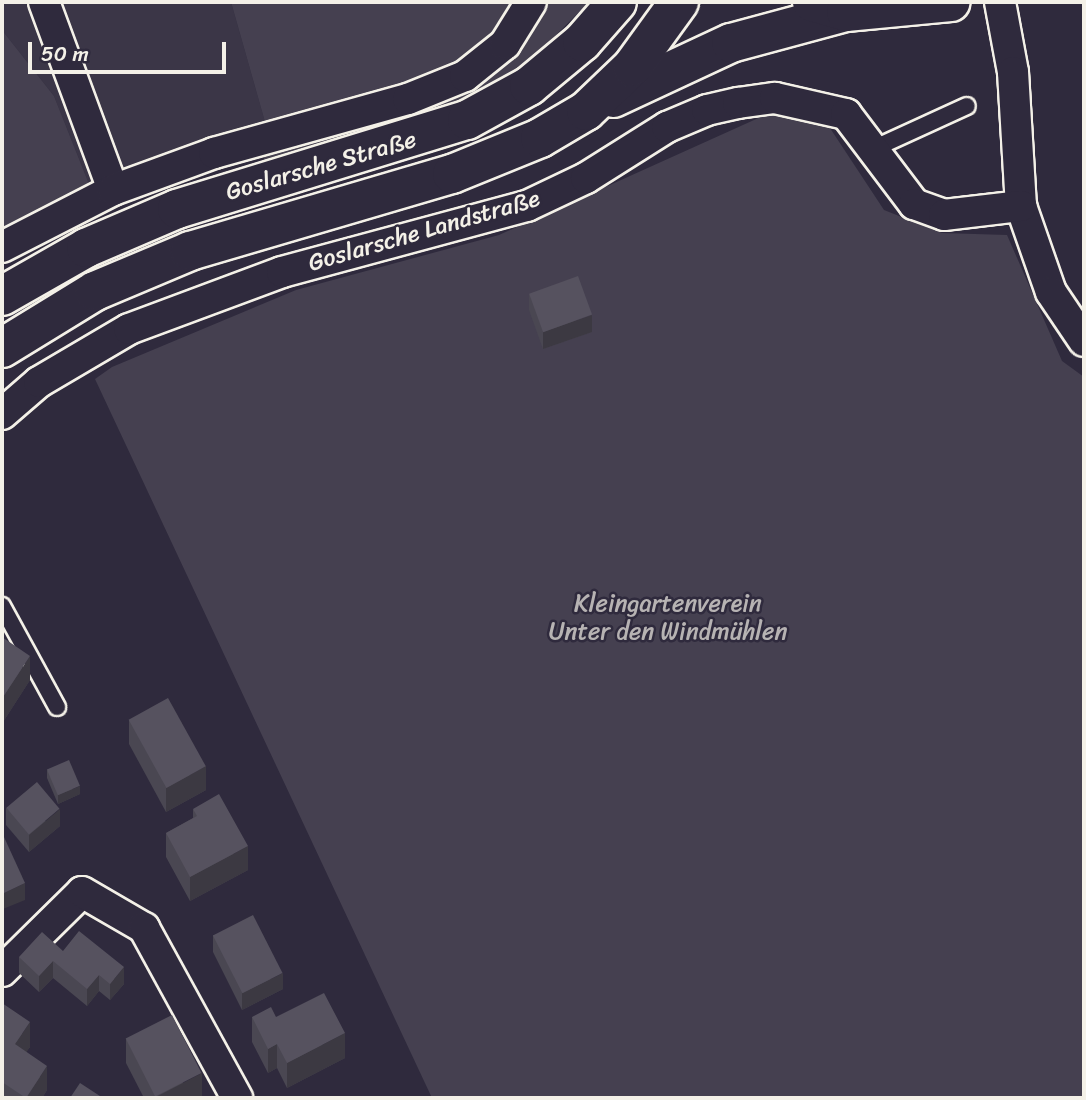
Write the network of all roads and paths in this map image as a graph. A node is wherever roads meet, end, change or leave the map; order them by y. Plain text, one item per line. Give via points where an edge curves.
1 (44, 2) edge
2 (531, 2) edge
3 (617, 2) edge
4 (679, 2) edge
5 (942, 2) edge
6 (1000, 2) edge
7 (829, 7) edge
8 (967, 106) dead end
9 (586, 111) junction
10 (873, 149) junction
11 (113, 190) junction
12 (1021, 206) junction
13 (2, 247) edge
14 (2, 296) edge
15 (1084, 341) edge
16 (2, 348) edge
17 (2, 414) edge
18 (2, 606) edge
19 (57, 706) dead end
20 (2, 971) edge
21 (237, 1098) edge

1 - 11 street
2 - 11 street via 505,44 465,76 408,99 214,153
3 - 14 main road, Goslarsche Straße via 582,42 529,86 467,120 177,209 86,248
4 - 9 main road, Goslarsche Landstraße via 632,67
5 - 7 main road
6 - 12 street via 1013,72
7 - 9 main road via 731,43
8 - 10 lane
9 - 16 main road, Goslarsche Landstraße via 540,138 452,174 253,230 153,265 95,291
10 - 12 street, Goslarsche Landstraße via 914,204 944,215
10 - 17 street, Goslarsche Landstraße via 846,114 813,104 775,99 707,110 667,127 586,178 527,206 282,272 129,329 39,382
11 - 13 street
12 - 15 street via 1051,292
18 - 19 lane
20 - 21 street via 82,892 144,928

